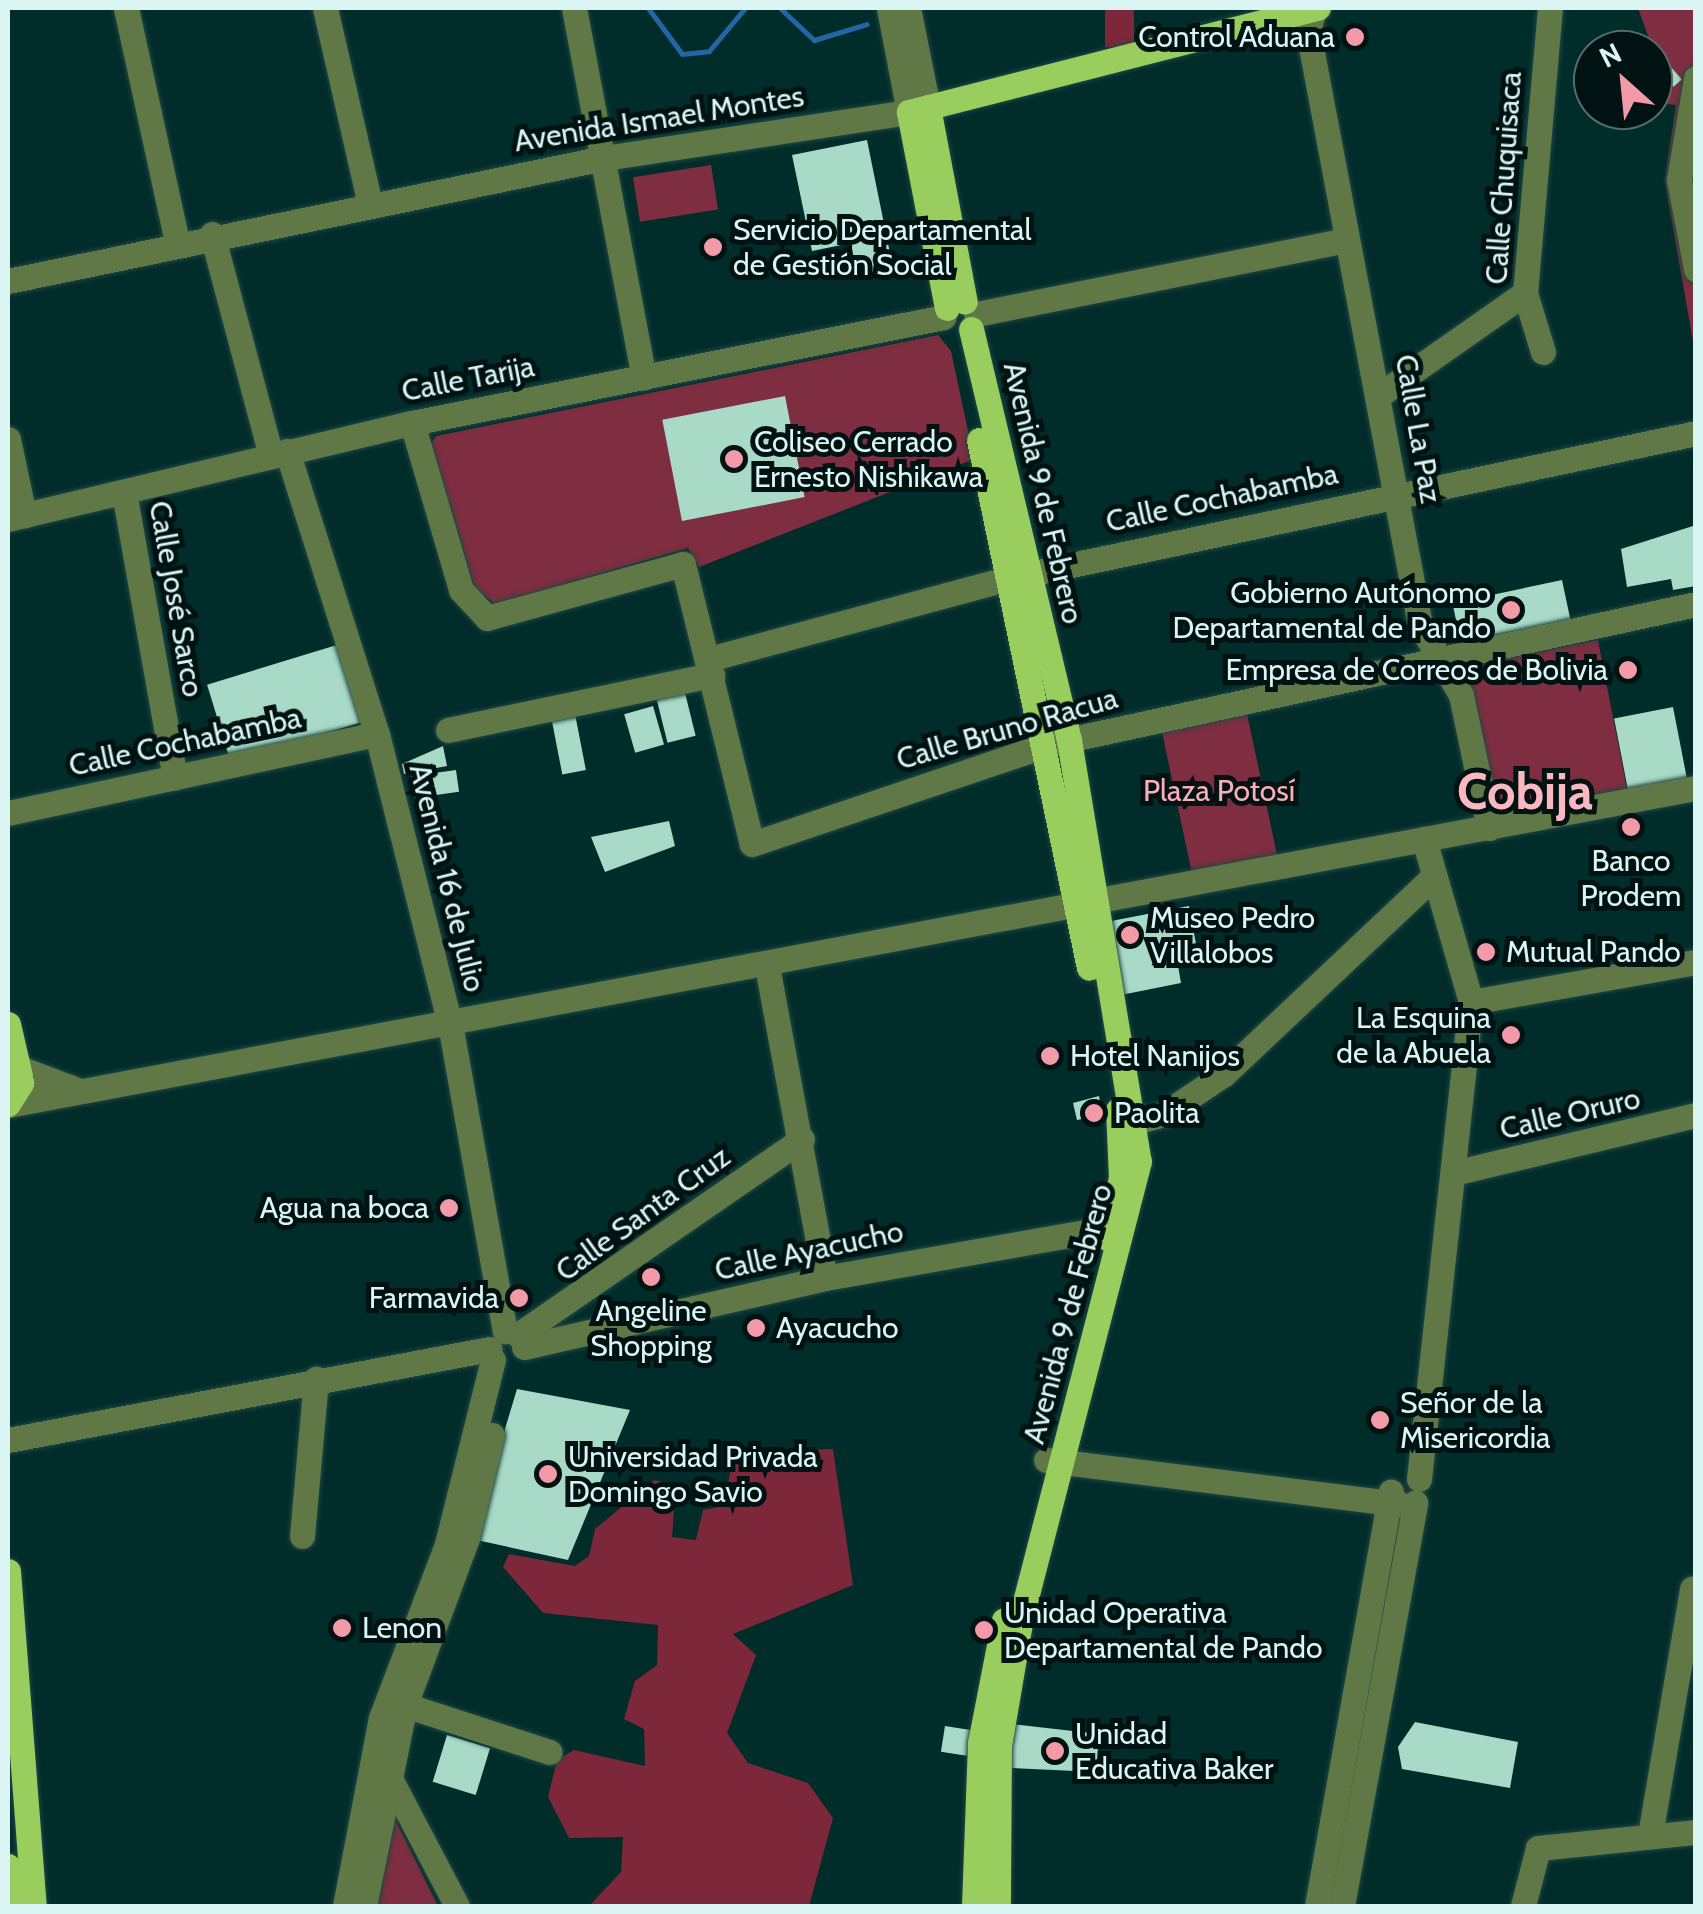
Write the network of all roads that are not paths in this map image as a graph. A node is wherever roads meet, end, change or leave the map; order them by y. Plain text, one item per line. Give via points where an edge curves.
1 (126, 8) edge
2 (325, 8) edge
3 (574, 8) edge
4 (890, 8) edge
5 (908, 8) edge
6 (1550, 8) edge
7 (1306, 13) edge
8 (1696, 78) edge
9 (918, 109) junction
10 (604, 158) junction
11 (370, 205) junction
12 (212, 234) junction
13 (1347, 240) junction
14 (177, 242) junction
15 (1696, 270) edge
16 (8, 281) edge
17 (1526, 292) junction
18 (960, 317) junction
19 (1542, 352) dead end
20 (644, 378) junction
21 (1382, 393) junction
22 (412, 422) junction
23 (1696, 433) edge
24 (8, 438) edge
25 (279, 453) junction
26 (124, 492) junction
27 (1396, 494) junction
28 (16, 517) edge
29 (1019, 576) junction
30 (1696, 604) edge
31 (1438, 659) junction
32 (710, 667) junction
33 (448, 730) dead end
34 (377, 734) junction
35 (1059, 742) junction
36 (176, 777) junction
37 (1696, 788) edge
38 (8, 812) edge
39 (1490, 828) junction
40 (1424, 838) junction
41 (1430, 879) junction
42 (1085, 907) junction
43 (1696, 962) edge
44 (767, 966) junction
45 (1471, 1002) junction
46 (8, 1024) edge
47 (451, 1029) junction
48 (14, 1068) edge
49 (80, 1090) junction
50 (9, 1105) edge
51 (1696, 1115) edge
52 (1129, 1125) junction
53 (802, 1140) junction
54 (1458, 1172) junction
55 (1110, 1228) junction
56 (825, 1278) junction
57 (506, 1348) junction
58 (316, 1379) junction
59 (8, 1440) edge
60 (1053, 1461) junction
61 (1395, 1497) junction
62 (302, 1536) dead end
63 (8, 1571) edge
64 (1692, 1589) dead end
65 (404, 1705) junction
66 (550, 1752) dead end
67 (380, 1763) junction
68 (1696, 1832) edge
69 (1650, 1835) junction
70 (8, 1866) edge
71 (14, 1906) edge
72 (34, 1906) edge
73 (345, 1906) edge
74 (364, 1906) edge
75 (457, 1906) edge
76 (974, 1906) edge
77 (998, 1906) edge
78 (1317, 1906) edge
79 (1342, 1906) edge
80 (1523, 1906) edge

1 - 14 street
2 - 11 street
3 - 10 street
4 - 9 street, Avenida 9 de Febrero
5 - 9 street, Avenida 9 de Febrero
6 - 17 street, Calle Chuquisaca
7 - 9 main road, Avenida Ismael Montes
7 - 13 street, Calle La Paz
8 - 15 street via 1679,180
9 - 10 street, Avenida Ismael Montes
9 - 18 main road, Avenida 9 de Febrero
10 - 11 street, Avenida Ismael Montes
10 - 20 street
11 - 12 street, Avenida Ismael Montes
12 - 14 street, Avenida Ismael Montes
12 - 25 street, Avenida 16 de Julio
13 - 18 street, Calle Tarija
13 - 21 street, Calle La Paz
14 - 16 street, Avenida Ismael Montes
17 - 19 street, Calle Chuquisaca
17 - 21 street
18 - 20 street, Calle Tarija
18 - 29 main road, Avenida 9 de Febrero
20 - 22 street, Calle Tarija
21 - 27 street, Calle La Paz
22 - 25 street, Calle Tarija
22 - 32 street via 461,590 487,618 682,564
23 - 27 street, Calle Cochabamba
24 - 28 street
25 - 26 street, Calle Tarija
25 - 34 street, Avenida 16 de Julio
26 - 28 street, Calle Tarija
26 - 36 street, Calle José Sarco
27 - 29 street, Calle Cochabamba
27 - 31 street, Calle La Paz via 1420,625
29 - 32 street, Calle Cochabamba
29 - 35 main road, Avenida 9 de Febrero
30 - 31 street, Calle Bruno Racua
31 - 35 street, Calle Bruno Racua
31 - 39 street, Calle La Paz via 1461,695
32 - 33 street, Calle Cochabamba
32 - 35 street, Calle Bruno Racua via 752,844
34 - 36 street, Calle Cochabamba
34 - 47 street, Avenida 16 de Julio
35 - 42 main road, Avenida 9 de Febrero
36 - 38 street, Calle Cochabamba
37 - 39 street
39 - 40 street
40 - 41 street
40 - 42 street
41 - 45 street
41 - 52 street via 1224,1074
42 - 44 street
42 - 52 main road, Avenida 9 de Febrero
43 - 45 street
44 - 47 street
44 - 53 street
45 - 54 street
46 - 48 main road
47 - 49 street
47 - 57 street, Avenida 16 de Julio
48 - 49 street
48 - 50 main road
49 - 50 street
51 - 54 street, Calle Oruro
52 - 55 main road, Avenida 9 de Febrero
52 - 60 main road, Avenida 9 de Febrero via 1139,1186
53 - 56 street
53 - 57 street, Calle Santa Cruz
54 - 61 street via 1419,1424
55 - 56 street, Calle Ayacucho
55 - 60 main road, Avenida 9 de Febrero
56 - 57 street, Calle Ayacucho
57 - 58 street, Calle Ayacucho
57 - 65 street, Avenida 16 de Julio via 467,1538
57 - 67 street, Avenida 16 de Julio
58 - 59 street, Calle Ayacucho
58 - 62 street
60 - 61 street
60 - 76 main road, Avenida 9 de Febrero via 980,1744
60 - 77 main road, Avenida 9 de Febrero via 1000,1746
61 - 78 street
61 - 79 street
63 - 72 main road
64 - 69 street
65 - 66 street
65 - 67 street, Avenida 16 de Julio
67 - 73 street, Avenida 16 de Julio
67 - 74 street, Avenida 16 de Julio
67 - 75 street
68 - 69 street
69 - 80 street via 1538,1848
70 - 71 main road

